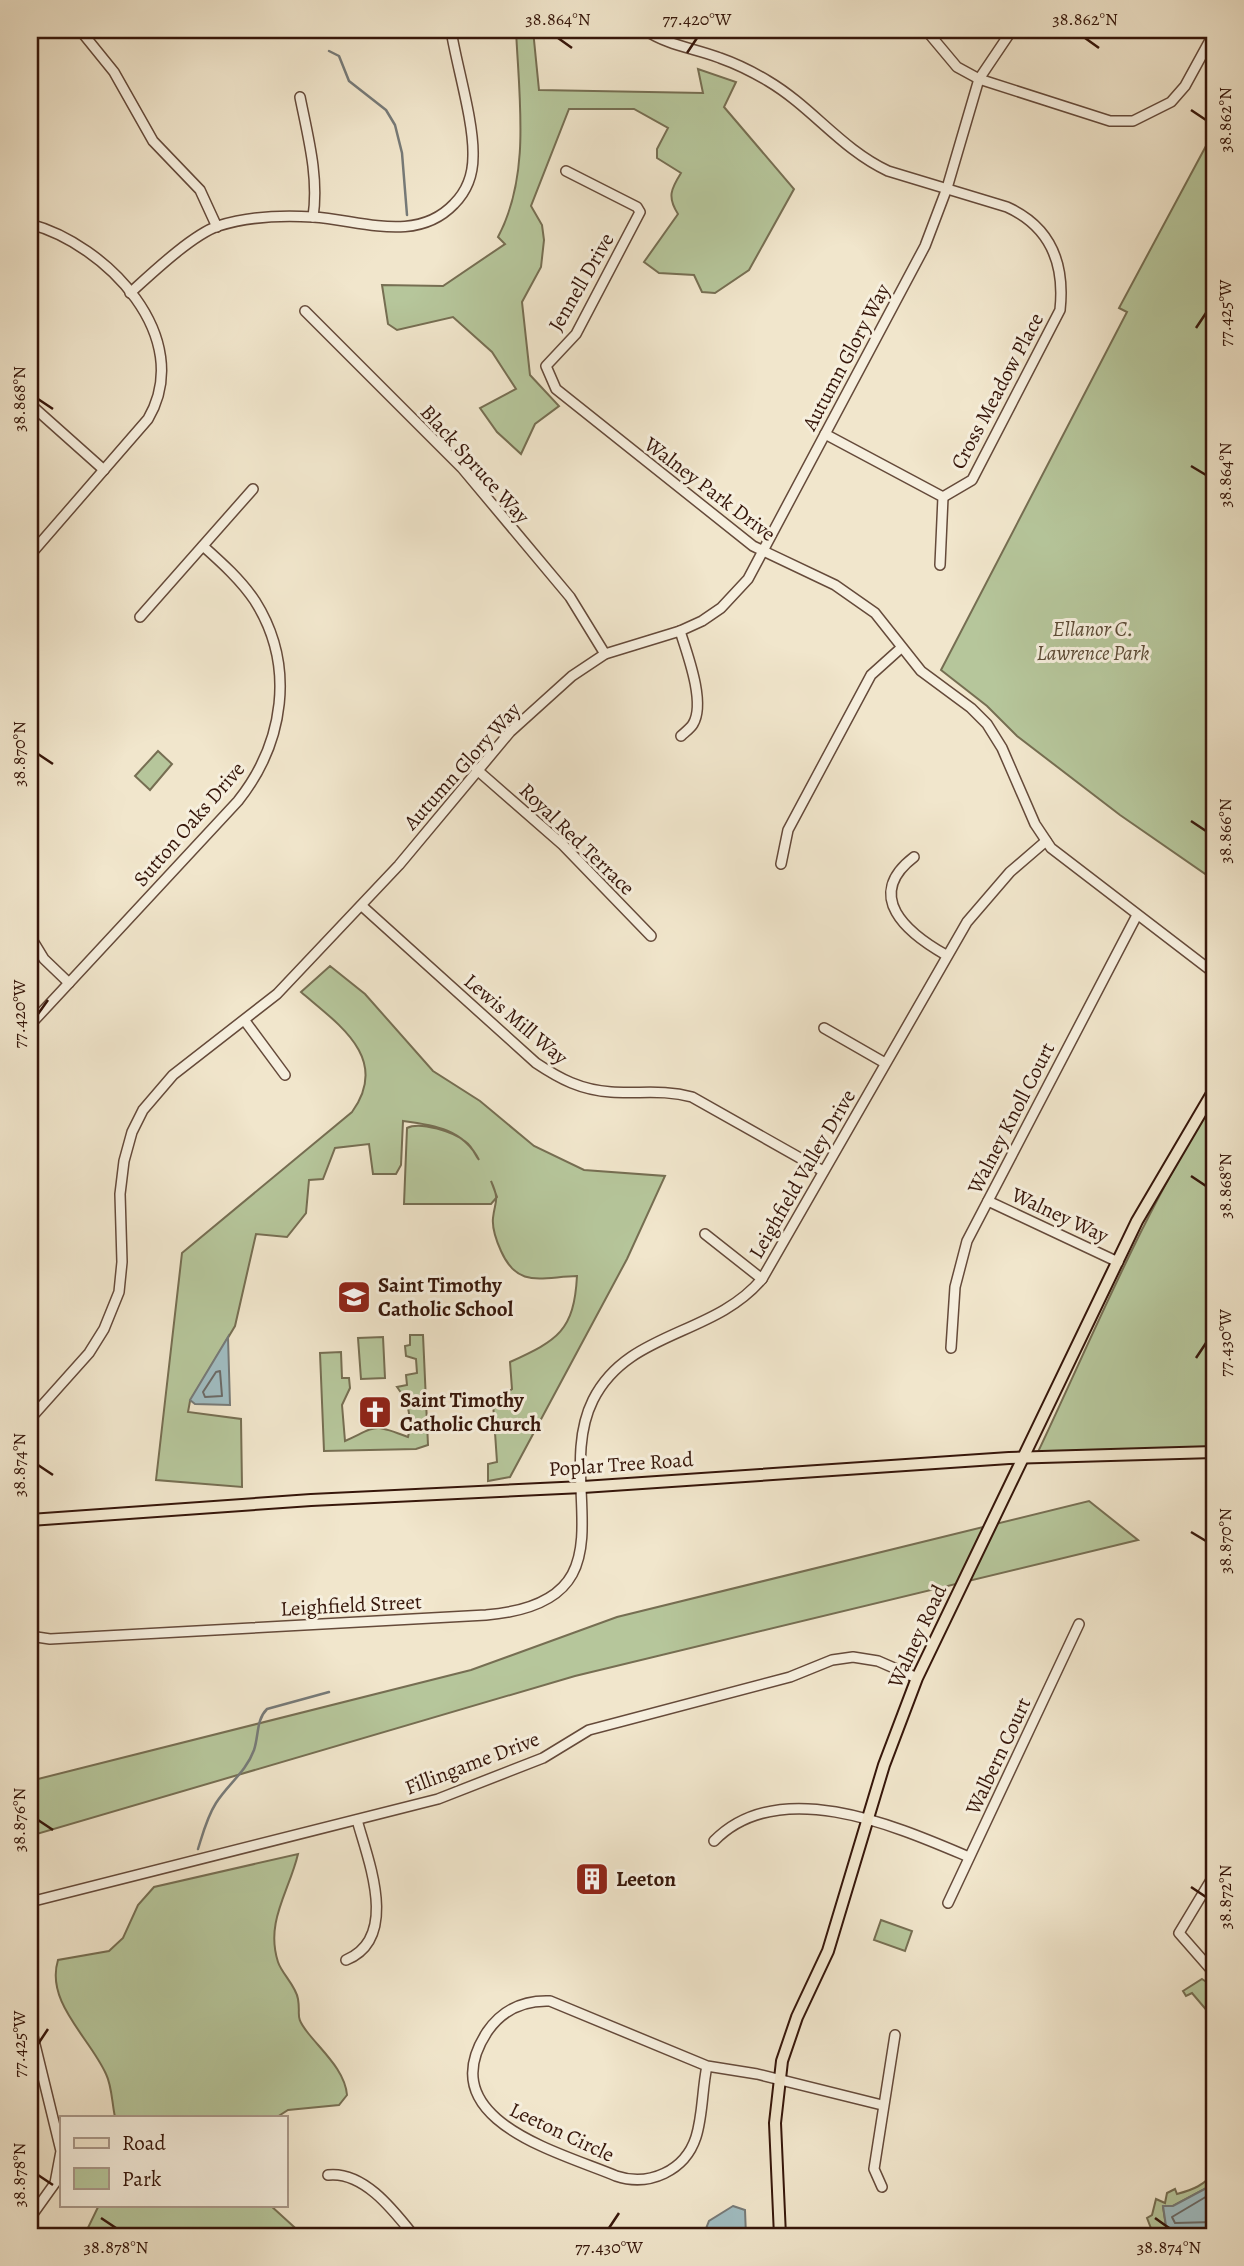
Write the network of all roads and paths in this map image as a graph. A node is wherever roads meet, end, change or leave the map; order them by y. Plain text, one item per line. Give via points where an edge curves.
1 (80, 30) edge
2 (645, 30) edge
3 (926, 30) edge
4 (1012, 30) edge
5 (1214, 33) edge
6 (452, 36) dead end
7 (979, 79) junction
8 (300, 97) dead end
9 (566, 171) dead end
10 (947, 188) junction
11 (313, 217) junction
12 (30, 224) edge
13 (217, 227) junction
14 (130, 293) junction
15 (305, 311) dead end
16 (547, 366) joint
17 (30, 404) edge
18 (825, 434) junction
19 (104, 470) junction
20 (253, 489) dead end
21 (943, 497) junction
22 (203, 546) junction
23 (763, 552) junction
24 (30, 555) edge
25 (940, 565) dead end
26 (140, 617) dead end
27 (680, 631) junction
28 (901, 648) junction
29 (605, 654) junction
30 (681, 736) dead end
31 (476, 769) junction
32 (1046, 841) junction
33 (914, 857) dead end
34 (781, 864) dead end
35 (362, 906) junction
36 (1137, 915) junction
37 (30, 936) edge
38 (651, 936) dead end
39 (946, 955) junction
40 (1214, 974) edge
41 (69, 983) junction
42 (245, 1021) junction
43 (30, 1025) edge
44 (824, 1028) dead end
45 (885, 1063) junction
46 (285, 1075) dead end
47 (1214, 1090) edge
48 (822, 1171) junction
49 (988, 1201) junction
50 (705, 1234) dead end
51 (1118, 1262) junction
52 (762, 1279) junction
53 (951, 1348) dead end
54 (30, 1419) edge
55 (1214, 1451) edge
56 (1024, 1458) junction
57 (583, 1487) junction
58 (30, 1520) edge
59 (1079, 1624) dead end
60 (30, 1636) edge
61 (917, 1678) junction
62 (865, 1819) junction
63 (357, 1820) junction
64 (714, 1842) dead end
65 (969, 1857) junction
66 (1214, 1875) edge
67 (30, 1902) edge
68 (948, 1903) dead end
69 (346, 1960) dead end
70 (1214, 1973) edge
71 (30, 2024) edge
72 (895, 2035) dead end
73 (33, 2046) edge
74 (706, 2066) junction
75 (779, 2079) junction
76 (882, 2105) junction
77 (328, 2175) dead end
78 (882, 2187) dead end
79 (30, 2218) edge
80 (414, 2236) edge
81 (780, 2236) edge

1 - 13 street via 114,72 153,141 200,190
2 - 10 street, Cross Meadow Place via 664,42 720,58 771,82 870,163
3 - 7 street via 957,67
4 - 7 street, Autumn Glory Way
5 - 7 street via 1185,86 1164,107 1133,121 1110,121
6 - 11 street via 473,154 471,178 458,200 443,216 421,226 395,228
7 - 10 street, Autumn Glory Way
8 - 11 street via 313,160
9 - 16 street, Jennell Drive via 640,212 576,334
10 - 18 street, Autumn Glory Way via 925,246
10 - 21 street, Cross Meadow Place via 1007,207 1037,226 1055,251 1062,286 1060,310 1048,338 972,480
11 - 13 street via 258,218
12 - 14 street via 77,244
13 - 14 street via 169,259
14 - 19 street via 158,338 163,381 148,419
15 - 29 street, Black Spruce Way via 462,468 570,597
16 - 23 street, Walney Park Drive via 556,389
17 - 19 street
18 - 21 street
18 - 23 street, Autumn Glory Way
19 - 24 street
20 - 22 street
21 - 25 street
22 - 26 street
22 - 41 street, Sutton Oaks Drive via 247,589 270,630 281,679 272,744 238,801
23 - 27 street, Autumn Glory Way via 748,579 722,608
23 - 28 street, Walney Park Drive via 855,597 875,612
27 - 29 street, Autumn Glory Way
27 - 30 street via 694,675 696,709 694,724
28 - 32 street, Walney Park Drive via 921,671 987,724
28 - 34 street via 871,675 788,831
29 - 31 street, Autumn Glory Way via 572,676
31 - 35 street, Autumn Glory Way
31 - 38 street, Royal Red Terrace via 563,845
32 - 36 street, Walney Park Drive via 1068,864
32 - 39 street, Leighfield Valley Drive via 990,893
33 - 39 street via 898,869 892,881 895,911 912,934
35 - 42 street, Autumn Glory Way
35 - 48 street, Lewis Mill Way via 536,1063 562,1081 612,1093 669,1091 692,1097
36 - 40 street, Walney Park Drive
36 - 49 street, Walney Knoll Court
37 - 41 street via 44,959
39 - 45 street, Leighfield Valley Drive
41 - 43 street, Sutton Oaks Drive
42 - 46 street
42 - 54 street, Autumn Glory Way via 173,1075 143,1110 124,1161 119,1292 89,1353
44 - 45 street
45 - 48 street, Leighfield Valley Drive
47 - 51 main road, Walney Road via 1151,1194
48 - 52 street, Leighfield Valley Drive
49 - 51 street, Walney Way
49 - 53 street, Walney Knoll Court via 958,1267
50 - 52 street
51 - 56 main road, Walney Road
52 - 57 street, Leighfield Valley Drive via 729,1310 639,1351 611,1374 592,1403 583,1428
55 - 56 main road, Poplar Tree Road
56 - 57 main road, Poplar Tree Road
56 - 61 main road, Walney Road
57 - 58 main road, Poplar Tree Road via 186,1507
57 - 60 street, Leighfield Street via 584,1532 577,1562 557,1590 527,1609 472,1616 50,1639
59 - 65 street, Walbern Court
61 - 62 main road, Walney Road
61 - 63 street, Fillingame Drive via 878,1661 832,1660 790,1677 589,1730 543,1758 461,1791
62 - 64 street via 814,1809 783,1810 736,1823
62 - 65 street
62 - 75 main road, Walney Road via 835,1930 790,2034
63 - 67 street, Fillingame Drive
63 - 69 street via 377,1909 368,1944
65 - 68 street, Walbern Court
66 - 70 street via 1178,1933
71 - 73 street
72 - 76 street
73 - 79 street via 58,2130 60,2159 51,2190
74 - 74 street, Leeton Circle via 563,2005 540,2001 509,2010 492,2025 478,2049 474,2072 481,2103 497,2123 634,2180 670,2170 691,2149
74 - 75 street, Leeton Circle
75 - 76 street, Leeton Circle
75 - 81 main road, Walney Road via 775,2155
76 - 78 street via 874,2169
77 - 80 street via 359,2181

